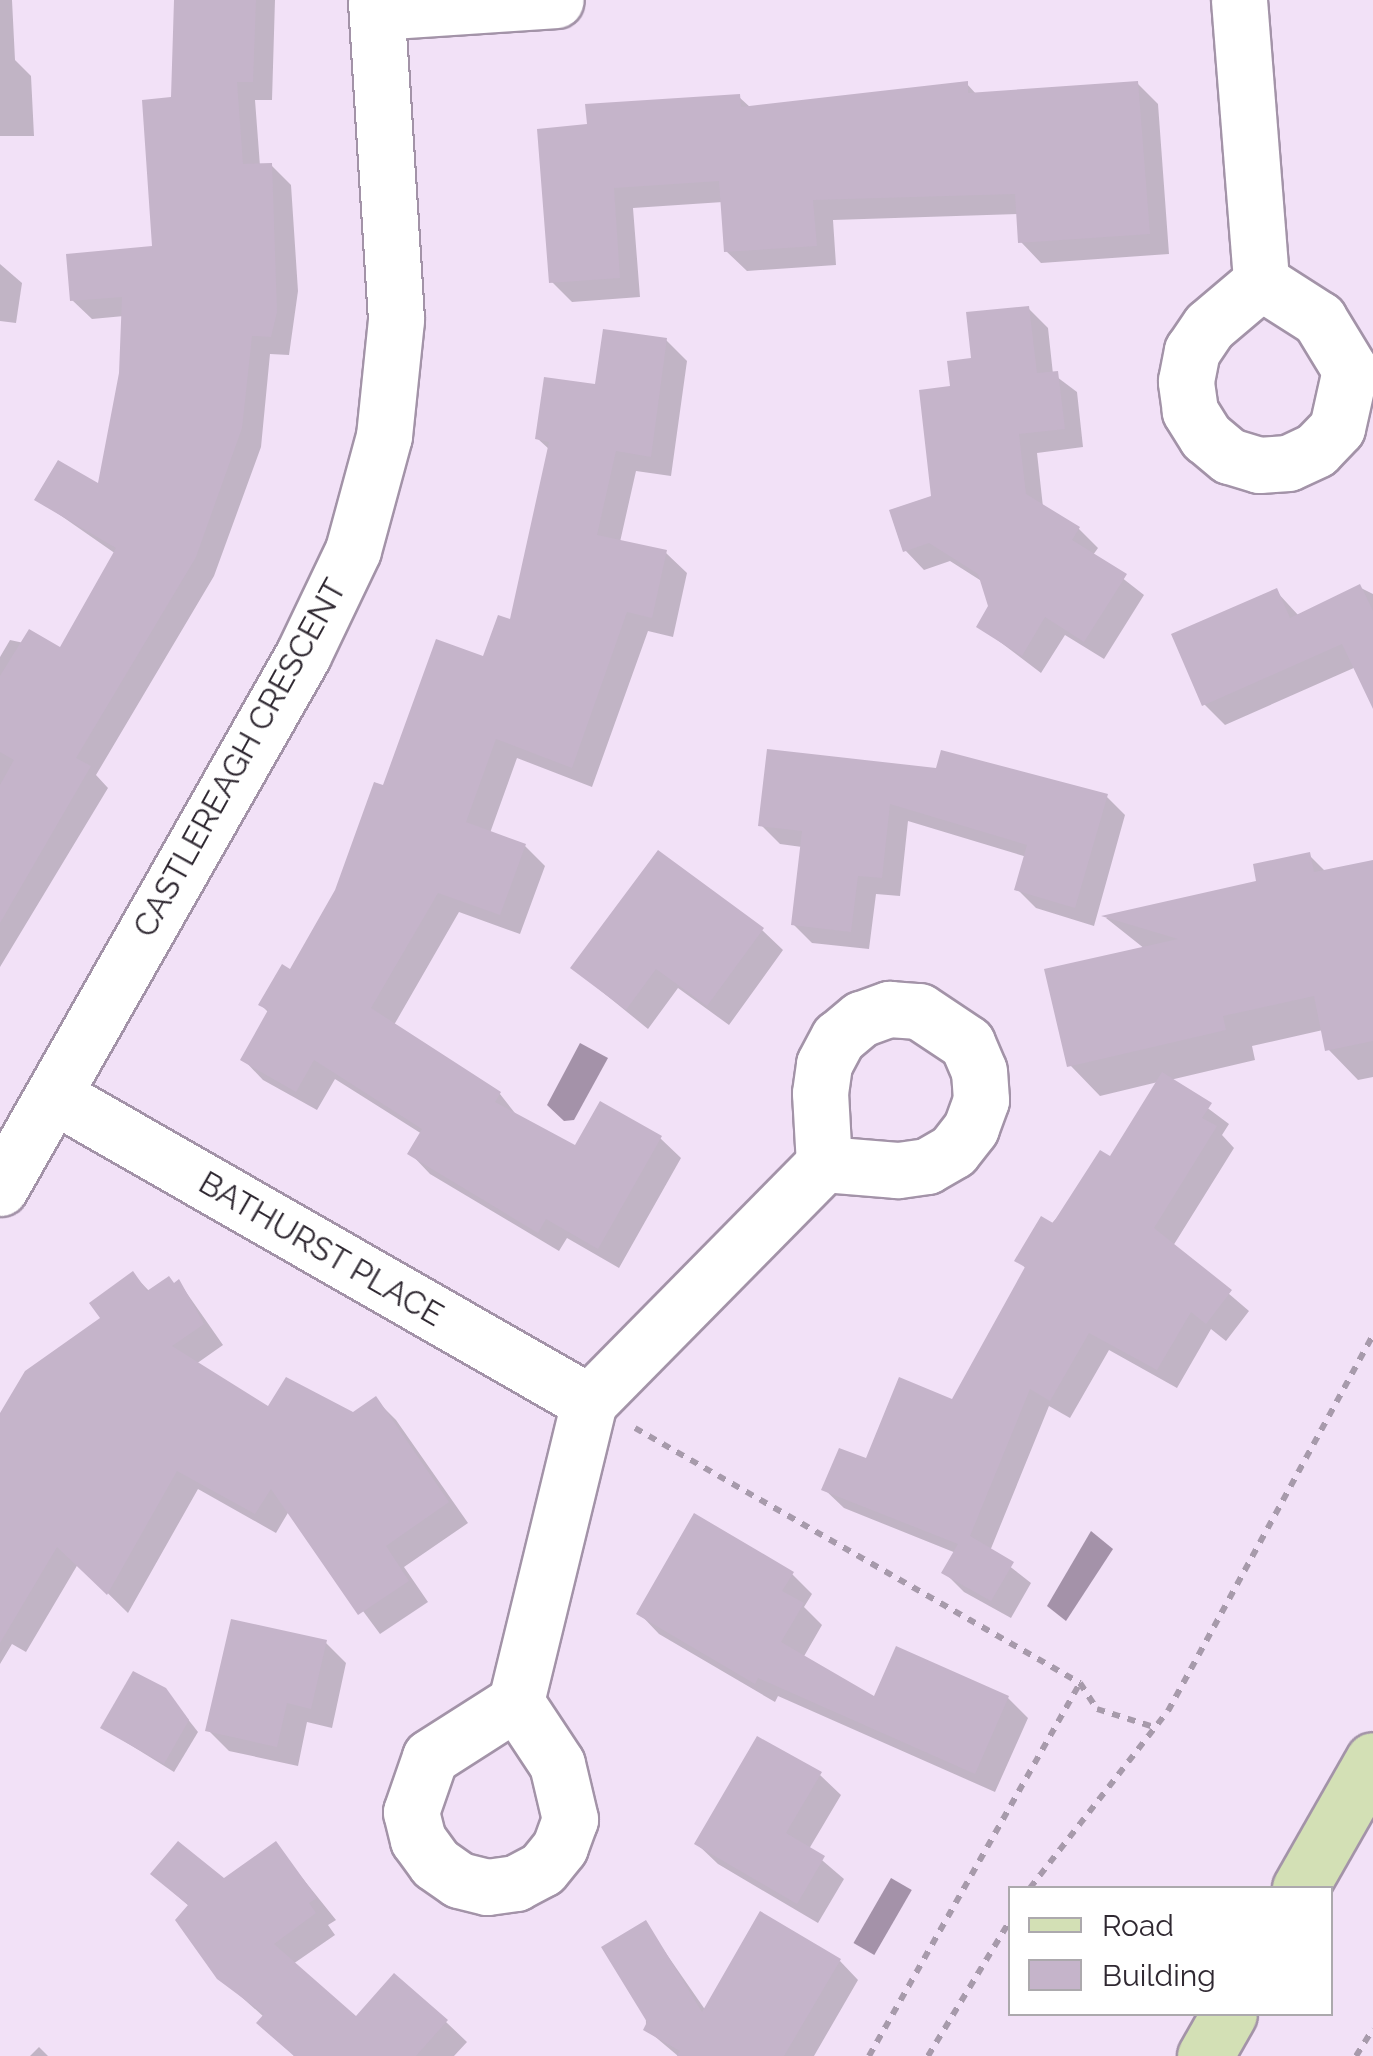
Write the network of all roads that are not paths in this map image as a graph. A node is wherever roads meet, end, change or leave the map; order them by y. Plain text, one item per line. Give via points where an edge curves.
1 (556, 0) edge
2 (1240, 0) edge
3 (376, 6) edge
4 (1261, 282) dead end
5 (53, 1095) junction
6 (824, 1164) dead end
7 (0, 1188) edge
8 (589, 1402) junction
9 (516, 1702) dead end
10 (1373, 1760) edge
11 (1301, 1886) edge
12 (1228, 2016) edge
13 (1205, 2056) edge

1 - 3 street
2 - 4 street
3 - 5 street, CASTLEREAGH CRESCENT via 396,319 384,436 353,550 304,655
5 - 7 street, CASTLEREAGH CRESCENT
5 - 8 street, BATHURST PLACE
6 - 8 street
8 - 9 street
10 - 11 main road
12 - 13 main road

